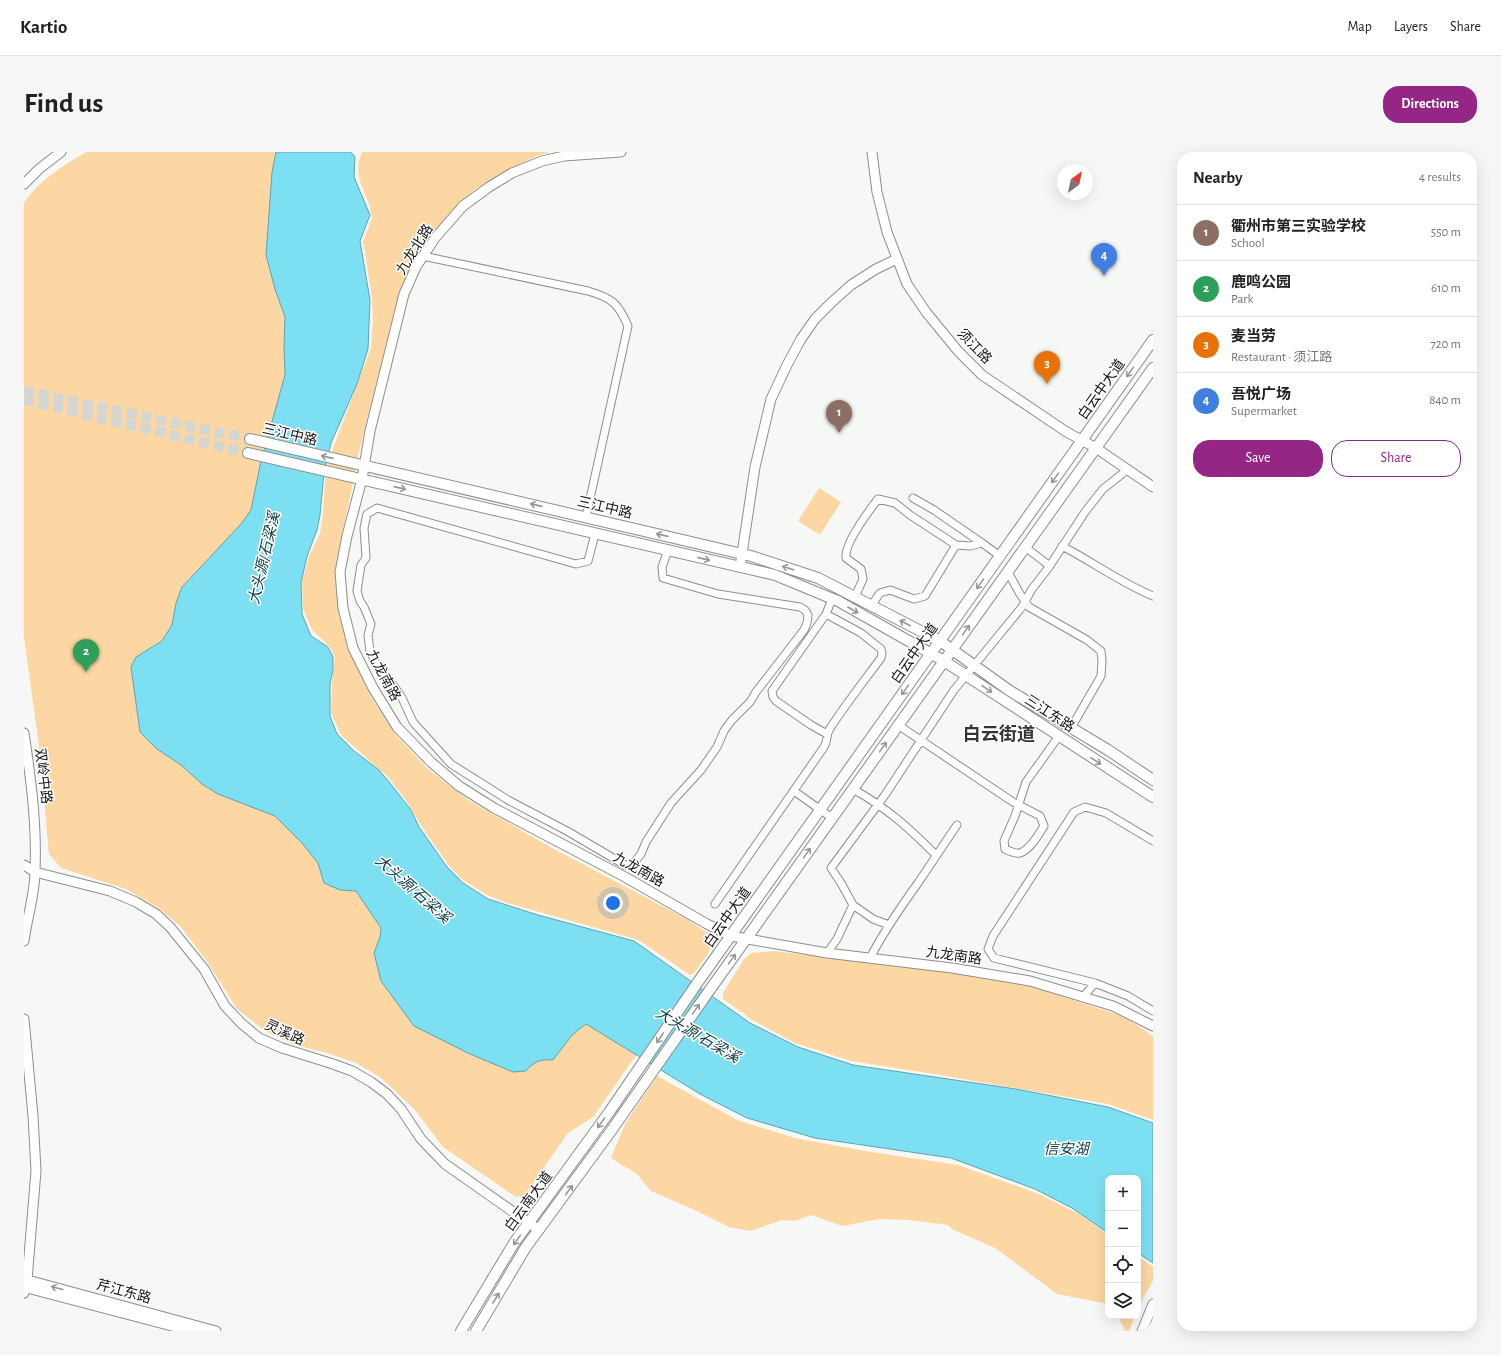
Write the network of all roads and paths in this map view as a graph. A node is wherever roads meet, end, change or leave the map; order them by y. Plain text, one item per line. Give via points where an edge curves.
1 (62, 152) edge
2 (621, 152) edge
3 (872, 152) edge
4 (24, 184) edge
5 (423, 256) junction
6 (897, 259) junction
7 (1153, 340) edge
8 (1153, 368) edge
9 (250, 439) tunnel mouth
10 (1082, 440) junction
11 (1096, 448) junction
12 (248, 453) tunnel mouth
13 (365, 466) junction
14 (1127, 470) junction
15 (362, 479) junction
16 (1153, 487) edge
17 (914, 498) dead end
18 (586, 517) junction
19 (595, 534) junction
20 (982, 543) junction
21 (956, 545) junction
22 (1062, 546) junction
23 (1025, 547) junction
24 (668, 550) junction
25 (742, 553) junction
26 (1000, 556) junction
27 (740, 567) junction
28 (1049, 567) junction
29 (1008, 572) junction
30 (1153, 596) edge
31 (855, 597) junction
32 (832, 599) junction
33 (1025, 601) junction
34 (871, 606) junction
35 (826, 614) junction
36 (940, 641) junction
37 (953, 649) junction
38 (931, 654) junction
39 (944, 661) junction
40 (974, 665) junction
41 (966, 675) junction
42 (898, 725) junction
43 (1071, 728) junction
44 (24, 733) edge
45 (827, 734) junction
46 (1059, 736) junction
47 (922, 741) junction
48 (1153, 780) edge
49 (853, 788) junction
50 (794, 791) junction
51 (1153, 797) edge
52 (878, 804) junction
53 (1018, 804) junction
54 (820, 809) junction
55 (832, 818) junction
56 (957, 825) dead end
57 (567, 831) junction
58 (1153, 841) edge
59 (560, 843) junction
60 (936, 855) junction
61 (24, 865) edge
62 (36, 872) junction
63 (715, 904) dead end
64 (853, 906) junction
65 (889, 925) junction
66 (731, 936) junction
67 (746, 939) junction
68 (24, 941) edge
69 (827, 953) junction
70 (870, 958) junction
71 (1095, 983) junction
72 (1083, 997) junction
73 (1153, 1011) edge
74 (24, 1019) edge
75 (1153, 1026) edge
76 (624, 1091) joint
77 (634, 1098) joint
78 (529, 1223) junction
79 (539, 1230) junction
80 (25, 1285) edge
81 (1153, 1304) edge
82 (191, 1331) edge
83 (216, 1331) edge
84 (461, 1331) edge
85 (476, 1331) edge
86 (1142, 1331) edge

1 - 4 street
2 - 5 street, 九龙北路 via 564,156 542,161 512,174 488,187 463,206
3 - 6 street, 须江路 via 878,199
5 - 13 street, 九龙北路 via 404,294 370,431
5 - 18 street via 606,296 622,313 628,326
6 - 10 street, 须江路 via 907,284 926,312 982,375
6 - 25 street via 876,269 832,302 801,339 787,365 771,399 754,467
7 -> 10 main road, 白云中大道
8 - 11 main road, 白云中大道
13 -> 9 main road, 三江中路
10 - 11 street, 须江路
10 -> 26 main road, 白云中大道
11 - 14 street, 须江路
11 - 23 main road, 白云中大道
12 - 15 main road, 三江中路
13 - 15 street, 九龙北路
18 -> 13 main road, 三江中路
14 - 16 street, 须江路
14 - 22 street via 1103,489
15 -> 19 main road, 三江中路
15 - 59 street, 九龙南路 via 340,572 343,608 354,648 373,688 397,728 459,786
17 - 20 street
25 -> 18 main road, 三江中路
19 - 24 main road, 三江中路
19 - 57 street via 588,561 576,564 377,508 367,514 364,528 366,558 361,565 358,580 357,591 371,624 368,634 370,651 379,670 402,698 413,722 451,764 508,800
20 - 21 street via 970,546
20 - 26 street
21 - 31 street via 895,503 878,499 848,545 846,553 846,558 861,569 863,579
21 - 34 street via 925,596 914,599 890,590 880,592
22 - 28 street
22 - 30 street via 1135,589
23 - 28 street
23 - 29 main road, 白云中大道
24 -> 27 main road, 三江中路
24 - 57 street via 662,567 663,578 718,594 800,607 808,615 807,622 804,630 750,702 724,731 717,747 701,770 671,803 636,862 625,865
25 - 27 street
31 -> 25 main road, 三江中路 via 818,578
26 -> 36 main road, 白云中大道
27 - 32 main road, 三江中路 via 775,575
28 - 33 street
29 - 33 street
37 -> 29 main road, 白云中大道
31 - 34 main road, 三江中路
32 - 35 street
32 -> 38 main road, 三江中路
33 - 40 street
33 - 43 street via 1029,607 1101,650 1101,676
36 -> 34 main road, 三江中路
35 - 45 street via 772,690 776,701
35 - 45 street via 861,633 881,649 882,654
36 - 37 main road, 三江东路
36 - 38 main road, 白云中大道
37 - 39 main road, 白云中大道
37 - 40 main road, 三江东路
38 - 39 main road, 三江东路
38 -> 54 main road, 白云中大道
39 - 41 main road, 三江东路
39 - 42 main road, 白云中大道
40 - 41 street
40 - 43 main road, 三江东路 via 1010,691
41 -> 46 main road, 三江东路
41 - 47 street
42 - 47 street
49 -> 42 main road, 白云中大道
43 - 48 main road, 三江东路
44 - 62 street, 双岭中路 via 34,809
45 - 50 street via 827,743
46 -> 51 main road, 三江东路
46 - 53 street via 1026,782
47 - 52 street
47 - 53 street
49 - 52 street
49 - 55 main road, 白云中大道
50 - 54 street
50 - 63 street
52 - 60 street via 905,825
52 - 64 street via 831,868
53 - 53 street via 1004,841 1004,849 1015,853 1021,853 1029,846 1044,826 1040,816
54 - 55 street
54 - 66 main road, 白云中大道
67 -> 55 main road, 白云中大道
56 - 60 street
57 - 59 street
58 - 71 street via 1106,813 1085,807 1074,812 993,936 988,949 994,958
59 - 66 street, 九龙南路
60 - 65 street
61 - 62 street, 灵溪路
62 - 68 street, 双岭中路
62 - 78 street, 灵溪路 via 110,891 156,914 192,952 225,1006 259,1038 352,1071 371,1082 401,1109 421,1139 445,1164
64 - 65 street via 873,919
64 - 69 street
65 - 70 street
66 - 67 street, 九龙南路
66 -> 76 main road, 白云中大道
67 - 69 street, 九龙南路
77 -> 67 main road, 白云中大道
69 - 70 street, 九龙南路
70 - 72 street, 九龙南路 via 1030,981
71 - 72 street
71 - 73 street via 1128,996
72 - 75 street, 九龙南路 via 1113,1006
74 - 80 street via 36,1171
76 -> 78 main road, 白云南大道
79 -> 77 main road, 白云南大道
78 - 79 street, 灵溪路
78 -> 84 main road, 白云南大道 via 514,1243
85 -> 79 main road, 白云南大道 via 526,1247
80 - 82 street, 芹江东路
83 -> 80 street, 芹江东路
81 - 86 street

